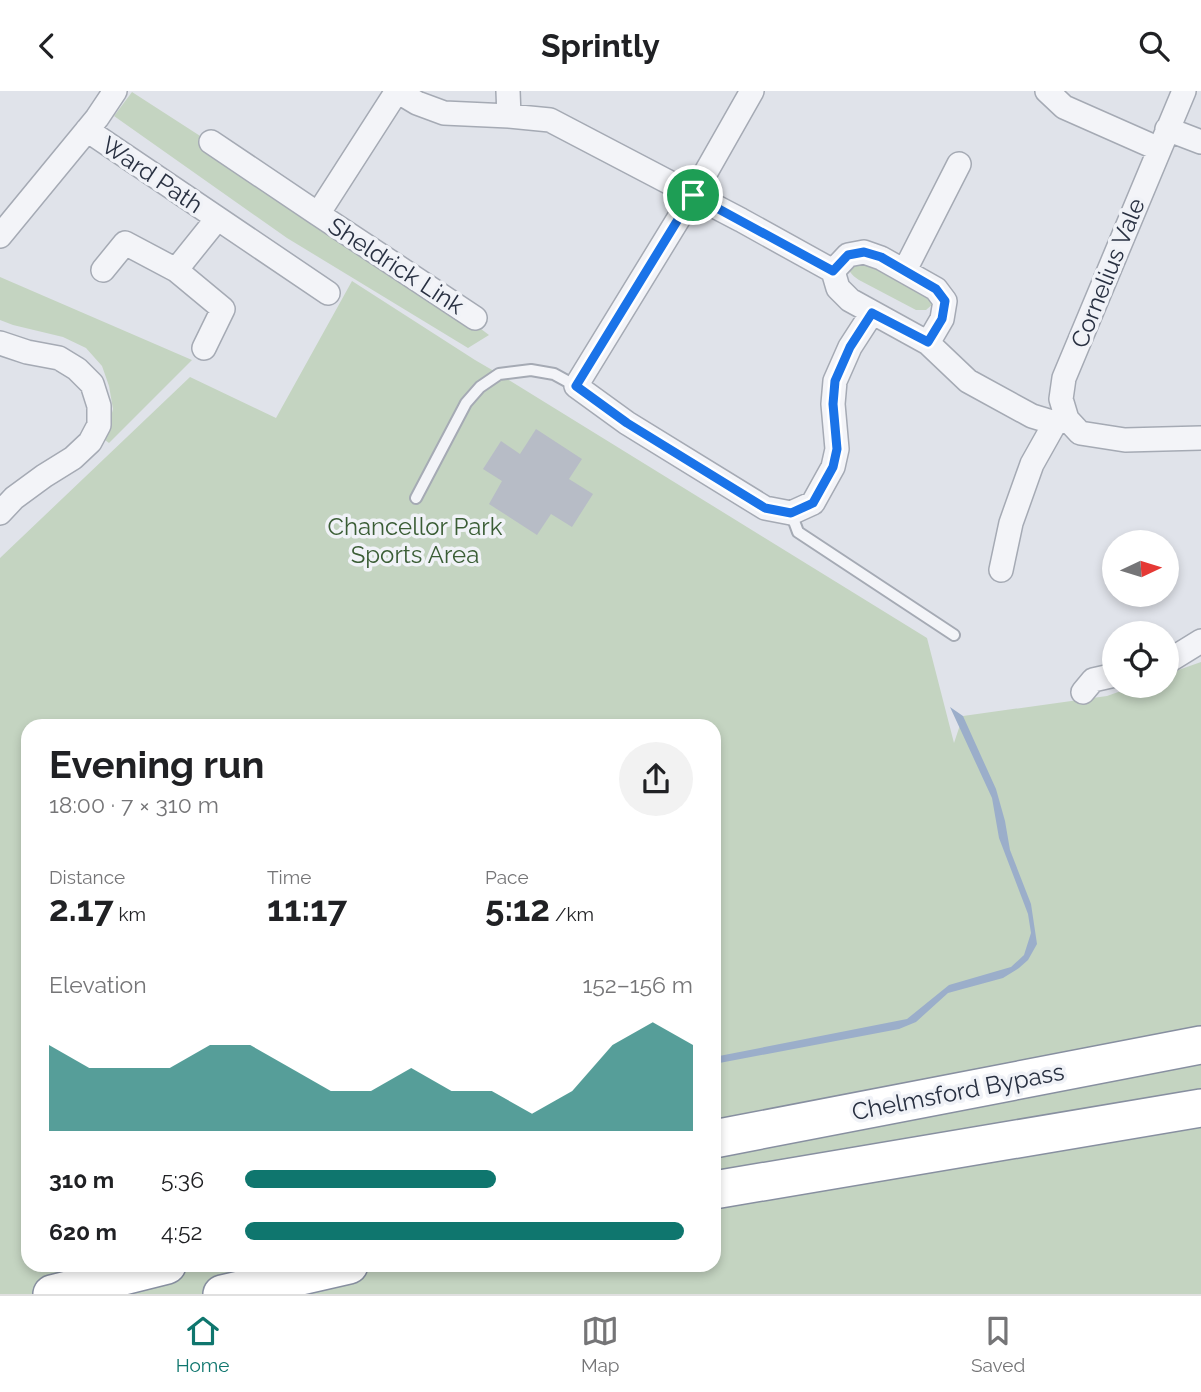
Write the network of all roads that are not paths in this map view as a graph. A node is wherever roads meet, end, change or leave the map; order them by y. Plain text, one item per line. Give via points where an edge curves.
1 (397, 91) edge
2 (508, 91) edge
3 (751, 91) edge
4 (1047, 91) edge
5 (1184, 91) edge
6 (107, 94) edge
7 (509, 116) junction
8 (87, 130) junction
9 (1163, 139) junction
10 (211, 142) dead end
11 (1201, 142) edge
12 (959, 164) dead end
13 (693, 195) junction
14 (318, 214) junction
15 (216, 219) junction
16 (0, 236) edge
17 (103, 270) dead end
18 (176, 270) junction
19 (833, 271) junction
20 (905, 271) junction
21 (328, 293) dead end
22 (872, 313) junction
23 (475, 318) dead end
24 (928, 342) junction
25 (0, 344) edge
26 (204, 348) dead end
27 (576, 386) junction
28 (1061, 421) junction
29 (1201, 438) edge
30 (416, 498) dead end
31 (0, 513) edge
32 (791, 513) junction
33 (1001, 571) dead end
34 (954, 635) dead end
35 (1201, 641) edge
36 (1179, 655) edge
37 (1102, 678) edge
38 (1083, 692) dead end
39 (1201, 1045) edge
40 (1201, 1108) edge
41 (721, 1138) edge
42 (721, 1189) edge
43 (139, 1272) edge
44 (318, 1272) edge
45 (52, 1294) edge
46 (222, 1294) edge

1 - 7 street, Sheldrick Link via 444,113
1 - 14 street, Sheldrick Link
2 - 7 street
3 - 13 street
4 - 9 street via 1065,107
5 - 9 street, Cornelius Vale
6 - 8 street
7 - 13 street, Sheldrick Link via 550,120
8 - 15 street, Ward Path
8 - 16 street
9 - 11 street
9 - 28 street, Cornelius Vale via 1064,377
10 - 14 street, Sheldrick Link
12 - 20 street
13 - 19 street, Sheldrick Link
13 - 27 street
14 - 23 street, Sheldrick Link
15 - 18 street, Ward Path
15 - 21 street, Ward Path
17 - 18 street via 125,243
18 - 26 street via 223,309
19 - 20 street via 848,255 864,252
19 - 22 street via 838,288
20 - 24 street via 936,289 945,301 942,319
22 - 24 street
22 - 32 street via 835,381 837,449 833,467 813,503
24 - 28 street via 968,381 1032,416
25 - 31 street via 58,358 77,369 92,384 99,406 99,425 90,442
27 - 30 lane via 554,374 531,370 499,373 466,403
27 - 32 street via 765,508
28 - 29 street via 1080,433 1125,440
28 - 33 street via 1032,464 1011,523
32 - 34 lane via 798,532
35 - 36 street
37 - 38 street via 1093,680
39 - 41 highway, Chelmsford Bypass
40 - 42 highway
43 - 45 highway
44 - 46 highway

